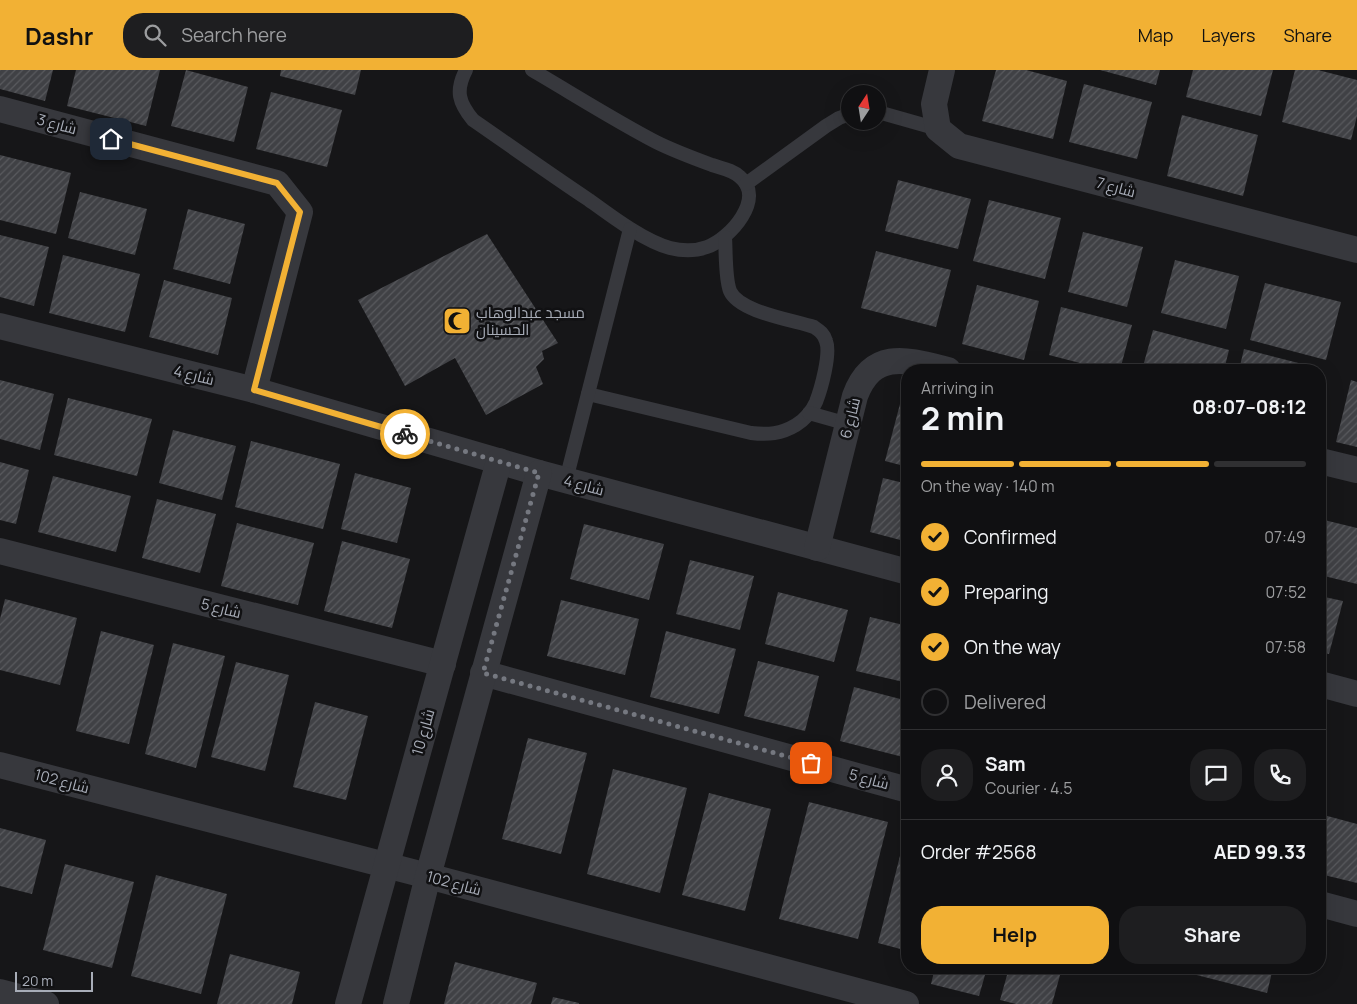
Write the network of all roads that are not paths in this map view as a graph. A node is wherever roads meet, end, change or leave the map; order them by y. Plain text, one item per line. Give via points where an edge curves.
1 (466, 70) edge
2 (532, 70) edge
3 (942, 70) edge
4 (0, 109) edge
5 (886, 114) edge
6 (841, 117) edge
7 (938, 129) junction
8 (746, 184) junction
9 (630, 229) junction
10 (725, 237) junction
11 (1357, 250) edge
12 (0, 326) edge
13 (923, 364) edge
14 (254, 390) junction
15 (588, 394) junction
16 (809, 413) junction
17 (848, 424) junction
18 (499, 461) junction
19 (1326, 462) edge
20 (1357, 470) edge
21 (539, 473) junction
22 (566, 480) junction
23 (817, 548) junction
24 (0, 551) edge
25 (901, 570) edge
26 (443, 664) junction
27 (483, 673) junction
28 (1326, 686) edge
29 (1357, 694) edge
30 (0, 765) edge
31 (901, 788) edge
32 (386, 865) junction
33 (428, 876) junction
34 (1326, 906) edge
35 (1357, 914) edge
36 (0, 992) edge
37 (46, 1004) edge
38 (348, 1004) edge
39 (396, 1004) edge
40 (906, 1004) edge

1 - 9 lane via 459,94 463,108 473,120
2 - 8 lane via 656,142 740,176
3 - 7 street via 934,104
4 - 14 street, شارع 3 via 277,183 300,212
5 - 7 lane
6 - 8 lane
7 - 11 street, شارع 7 via 959,146
8 - 10 lane via 749,191 747,207
9 - 10 lane via 669,248 689,250 708,247
9 - 15 lane
10 - 16 lane via 728,284 736,299 750,308 814,327 824,336 827,356 817,397
12 - 14 street, شارع 4
13 - 17 street, شارع 6 via 898,360 886,362 866,375 859,385
14 - 18 street, شارع 4
15 - 16 lane via 767,435 783,432
15 - 22 lane
16 - 17 lane
17 - 23 street, شارع 6
18 - 21 street, شارع 4
18 - 26 street, شارع 10
19 - 20 street
21 - 22 street, شارع 4
21 - 27 street
22 - 23 street, شارع 4
23 - 25 street, شارع 4
24 - 26 street, شارع 5
26 - 32 street, شارع 10
27 - 31 street, شارع 5
27 - 33 street
28 - 29 street
30 - 32 street, شارع 102
32 - 33 street, شارع 102
32 - 38 street, شارع 10
33 - 39 street
33 - 40 street, شارع 102
34 - 35 street
36 - 37 street

